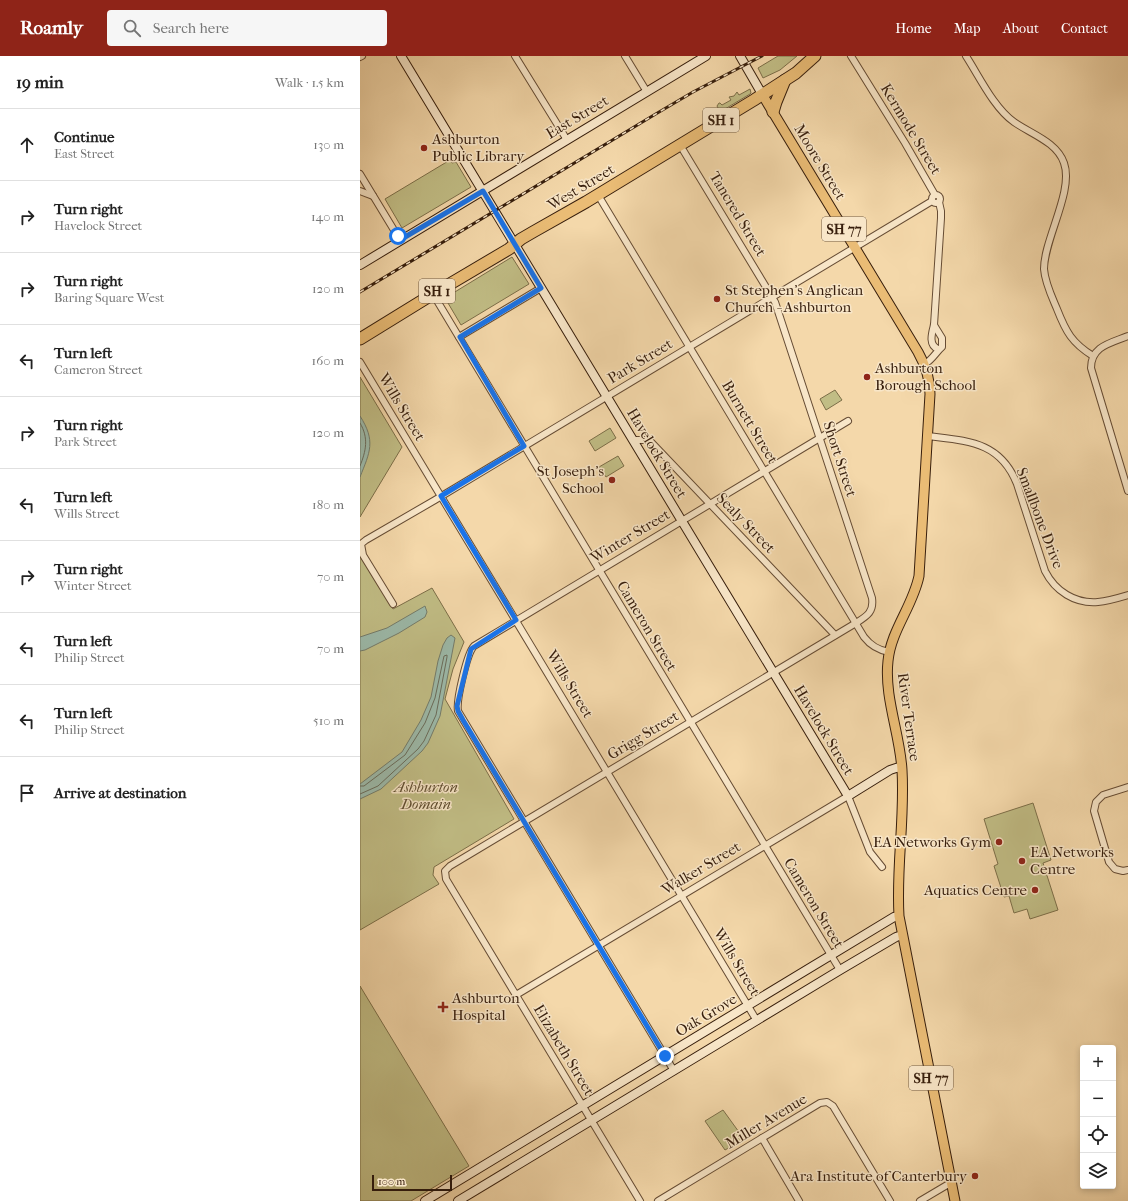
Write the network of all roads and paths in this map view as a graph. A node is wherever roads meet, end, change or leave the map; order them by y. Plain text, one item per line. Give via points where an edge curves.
1 (401, 56) edge
2 (516, 56) edge
3 (625, 56) edge
4 (706, 56) edge
5 (740, 56) edge
6 (815, 56) edge
7 (851, 56) edge
8 (966, 56) edge
9 (785, 80) junction
10 (647, 92) junction
11 (762, 94) junction
12 (773, 112) junction
13 (566, 140) junction
14 (680, 145) junction
15 (360, 174) edge
16 (360, 191) edge
17 (483, 191) junction
18 (598, 195) junction
19 (373, 196) junction
20 (935, 199) junction
21 (400, 240) junction
22 (515, 244) junction
23 (855, 247) junction
24 (360, 265) edge
25 (541, 288) junction
26 (433, 294) junction
27 (773, 297) junction
28 (934, 325) junction
29 (1128, 336) edge
30 (460, 337) junction
31 (360, 339) edge
32 (690, 347) junction
33 (938, 349) junction
34 (1093, 356) junction
35 (360, 362) edge
36 (925, 364) junction
37 (607, 397) junction
38 (848, 421) dead end
39 (928, 436) junction
40 (820, 438) junction
41 (633, 440) junction
42 (524, 446) junction
43 (764, 471) junction
44 (1128, 491) edge
45 (441, 496) junction
46 (709, 504) junction
47 (681, 521) junction
48 (599, 571) junction
49 (1128, 595) edge
50 (393, 604) dead end
51 (516, 620) junction
52 (856, 623) junction
53 (835, 635) junction
54 (889, 652) junction
55 (773, 672) junction
56 (690, 722) junction
57 (902, 767) junction
58 (607, 772) junction
59 (1128, 787) edge
60 (848, 796) junction
61 (524, 822) junction
62 (765, 846) junction
63 (882, 867) dead end
64 (1128, 870) edge
65 (446, 871) joint
66 (682, 896) junction
67 (899, 916) junction
68 (902, 935) junction
69 (599, 946) junction
70 (831, 956) junction
71 (840, 970) junction
72 (516, 996) junction
73 (748, 1006) junction
74 (757, 1021) junction
75 (665, 1056) junction
76 (674, 1071) junction
77 (582, 1105) junction
78 (592, 1121) junction
79 (762, 1138) junction
80 (952, 1184) junction
81 (425, 1201) edge
82 (458, 1201) edge
83 (640, 1201) edge
84 (658, 1201) edge
85 (799, 1201) edge
86 (890, 1201) edge
87 (920, 1201) edge
88 (955, 1201) edge

1 - 17 street, Havelock Street
2 - 13 street
3 - 10 street
4 - 10 street, East Street
5 - 11 street, Moore Street
6 - 9 highway, West Street / SH 1
7 - 20 street, Kermode Street via 905,143
8 - 34 street via 1007,116 1049,144 1064,162 1065,186 1046,257 1045,274 1068,334
9 - 11 highway, West Street / SH 1
9 - 12 highway
10 - 13 street, East Street
11 - 12 main road, Moore Street / SH 77
11 - 14 highway, West Street / SH 1
12 - 23 main road, Moore Street / SH 77
13 - 17 street, East Street
14 - 18 highway, West Street / SH 1
14 - 27 street, Tancred Street
15 - 19 street
16 - 19 street
17 - 21 street, East Street
17 - 22 street, Havelock Street
18 - 22 highway, West Street / SH 1
18 - 32 street, Burnett Street
19 - 21 street
20 - 23 street, Park Street
20 - 28 street, Kermode Street via 941,211 941,218
21 - 24 street, East Street
22 - 25 street, Havelock Street
22 - 26 highway, West Street / SH 1
23 - 27 street, Park Street
23 - 36 main road, Moore Street / SH 77
25 - 30 street
25 - 37 street, Havelock Street
26 - 30 street, Cameron Street
26 - 31 highway, West Street / SH 1
27 - 32 street, Park Street
27 - 40 street, Short Street
28 - 33 street, Kermode Street via 932,342 934,348
28 - 33 street via 943,342 942,347
29 - 34 street via 1101,347
30 - 42 street, Cameron Street
32 - 37 street, Park Street
32 - 43 street, Burnett Street
33 - 36 street via 934,358
34 - 44 street via 1091,373
35 - 45 street, Wills Street
36 - 39 main road, River Terrace / SH 77 via 930,378
37 - 41 street, Havelock Street
37 - 42 street, Park Street
38 - 40 street, Winter Street
39 - 49 street, Smallbone Drive via 973,442 994,453 1005,463 1017,484 1043,567 1058,588 1071,597 1089,602
39 - 54 main road, River Terrace / SH 77 via 918,583
40 - 43 street, Winter Street
40 - 52 street, Short Street via 872,598 871,611
41 - 46 street, Sealy Street via 648,440 652,443
41 - 47 street, Havelock Street
42 - 45 street, Park Street
42 - 48 street, Cameron Street
43 - 46 street, Winter Street
43 - 52 street, Burnett Street
45 - 50 street, Park Street via 361,544 363,555
45 - 51 street, Wills Street
46 - 47 street, Winter Street
46 - 53 street, Sealy Street
47 - 48 street, Winter Street
47 - 55 street, Havelock Street
48 - 51 street, Winter Street
48 - 56 street, Cameron Street
51 - 58 street, Wills Street
51 - 61 street, Winter Street via 474,646 470,652 458,700 458,711
52 - 53 street, Grigg Street
52 - 54 street, Burnett Street via 869,644
53 - 55 street, Grigg Street
54 - 57 main road, River Terrace / SH 77 via 888,684
55 - 56 street, Grigg Street
55 - 60 street, Havelock Street
56 - 58 street, Grigg Street
56 - 62 street, Cameron Street
57 - 60 street, Walker Street via 890,770
57 - 67 main road, River Terrace / SH 77
58 - 61 street, Grigg Street
58 - 66 street, Wills Street
59 - 64 street via 1103,795 1096,802 1094,811 1109,862 1115,869
60 - 62 street, Walker Street
60 - 63 street, Havelock Street via 870,852
61 - 65 street, Grigg Street via 450,866
61 - 69 street
62 - 66 street, Walker Street
62 - 70 street, Cameron Street
65 - 72 street, Elizabeth Street via 446,879
66 - 69 street, Walker Street
66 - 73 street, Wills Street
67 - 68 main road, River Terrace / SH 77
67 - 70 street, Oak Grove
68 - 71 street, Oak Grove
68 - 80 main road, SH 77
69 - 72 street, Walker Street
69 - 75 street
70 - 71 street, Cameron Street
70 - 73 street, Oak Grove
71 - 74 street, Oak Grove
72 - 77 street, Elizabeth Street
73 - 74 street, Wills Street
73 - 75 street, Oak Grove
74 - 76 street, Oak Grove
75 - 76 street
75 - 77 street, Oak Grove
76 - 78 street, Oak Grove
77 - 78 street, Elizabeth Street
77 - 81 street, Oak Grove
78 - 82 street, Oak Grove
78 - 83 street, Elizabeth Street
79 - 84 street, Miller Avenue
79 - 85 street
79 - 86 street, Miller Avenue via 820,1103 830,1103
80 - 87 street
80 - 88 main road, SH 77

